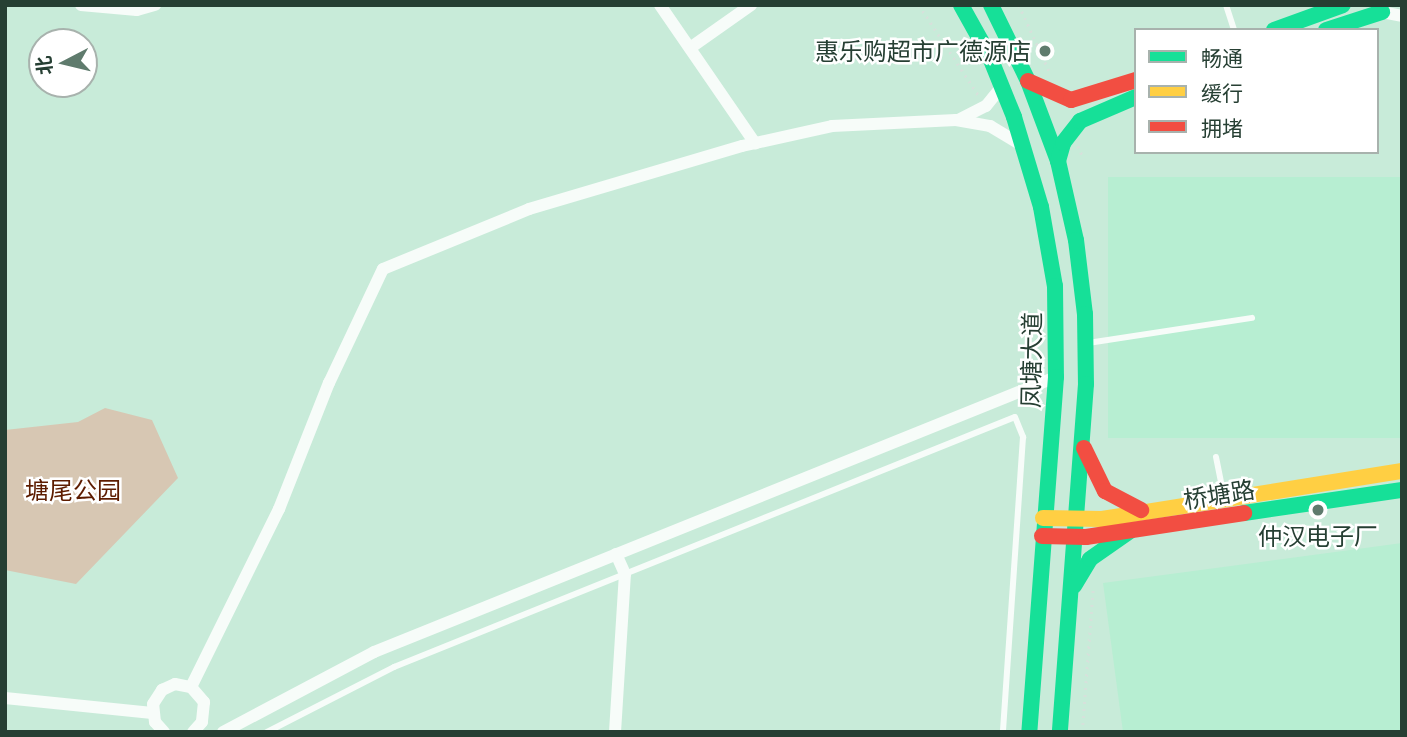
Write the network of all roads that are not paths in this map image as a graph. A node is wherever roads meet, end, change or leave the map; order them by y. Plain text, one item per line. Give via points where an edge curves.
1 (81, 5) edge
2 (155, 5) edge
3 (660, 5) edge
4 (751, 5) edge
5 (961, 5) edge
6 (991, 5) edge
7 (1226, 5) edge
8 (1343, 5) edge
9 (1378, 7) edge
10 (1402, 9) edge
11 (1402, 16) edge
12 (1233, 28) edge
13 (1280, 28) edge
14 (1331, 28) edge
15 (690, 48) junction
16 (1028, 81) junction
17 (1134, 81) edge
18 (1002, 84) junction
19 (1134, 98) edge
20 (956, 120) junction
21 (755, 143) junction
22 (1024, 147) junction
23 (1058, 161) junction
24 (1252, 318) dead end
25 (1087, 343) junction
26 (1056, 377) junction
27 (1081, 440) junction
28 (1216, 457) dead end
29 (1402, 471) edge
30 (1402, 490) edge
31 (1224, 497) junction
32 (1140, 510) junction
33 (1043, 519) junction
34 (1076, 521) junction
35 (1130, 531) junction
36 (1042, 536) junction
37 (1074, 538) junction
38 (616, 554) junction
39 (625, 574) junction
40 (1070, 597) junction
41 (191, 687) junction
42 (5, 698) edge
43 (152, 713) junction
44 (164, 732) edge
45 (193, 732) edge
46 (223, 732) edge
47 (267, 732) edge
48 (615, 732) edge
49 (1003, 732) edge
50 (1029, 732) edge
51 (1060, 732) edge

1 - 2 street via 137,10
3 - 15 street
4 - 15 street
5 - 18 main road, 凤塘大道
6 - 16 main road
7 - 12 lane
8 - 13 main road
9 - 10 street
9 - 11 street
9 - 14 main road
15 - 21 street
16 - 17 main road via 1071,100
16 - 23 main road
18 - 20 street via 986,106
18 - 22 main road, 凤塘大道
19 - 23 main road via 1080,121 1063,143
20 - 21 street via 832,125
20 - 22 street via 990,126
21 - 41 street via 529,209 383,269 329,383 279,509
22 - 26 main road, 凤塘大道 via 1041,207 1055,286
23 - 25 main road via 1076,240
24 - 25 lane
25 - 27 main road
26 - 33 main road, 凤塘大道
26 - 38 street
27 - 32 main road via 1105,491
27 - 34 main road
28 - 31 lane
29 - 31 main road, 桥塘路
30 - 35 main road, 桥塘路
31 - 32 main road, 桥塘路
32 - 34 main road, 桥塘路
33 - 34 main road, 桥塘路
33 - 36 main road, 凤塘大道
34 - 37 main road
35 - 37 main road, 桥塘路
35 - 40 main road via 1090,559
36 - 37 main road, 桥塘路
36 - 50 main road, 凤塘大道
37 - 40 main road
38 - 39 street
38 - 46 street via 361,658
39 - 47 lane via 394,667
39 - 48 street
39 - 49 lane via 1015,417 1023,437
40 - 51 main road
41 - 43 street via 175,684 162,690
41 - 45 street via 198,692 205,712
42 - 43 street
43 - 44 street

